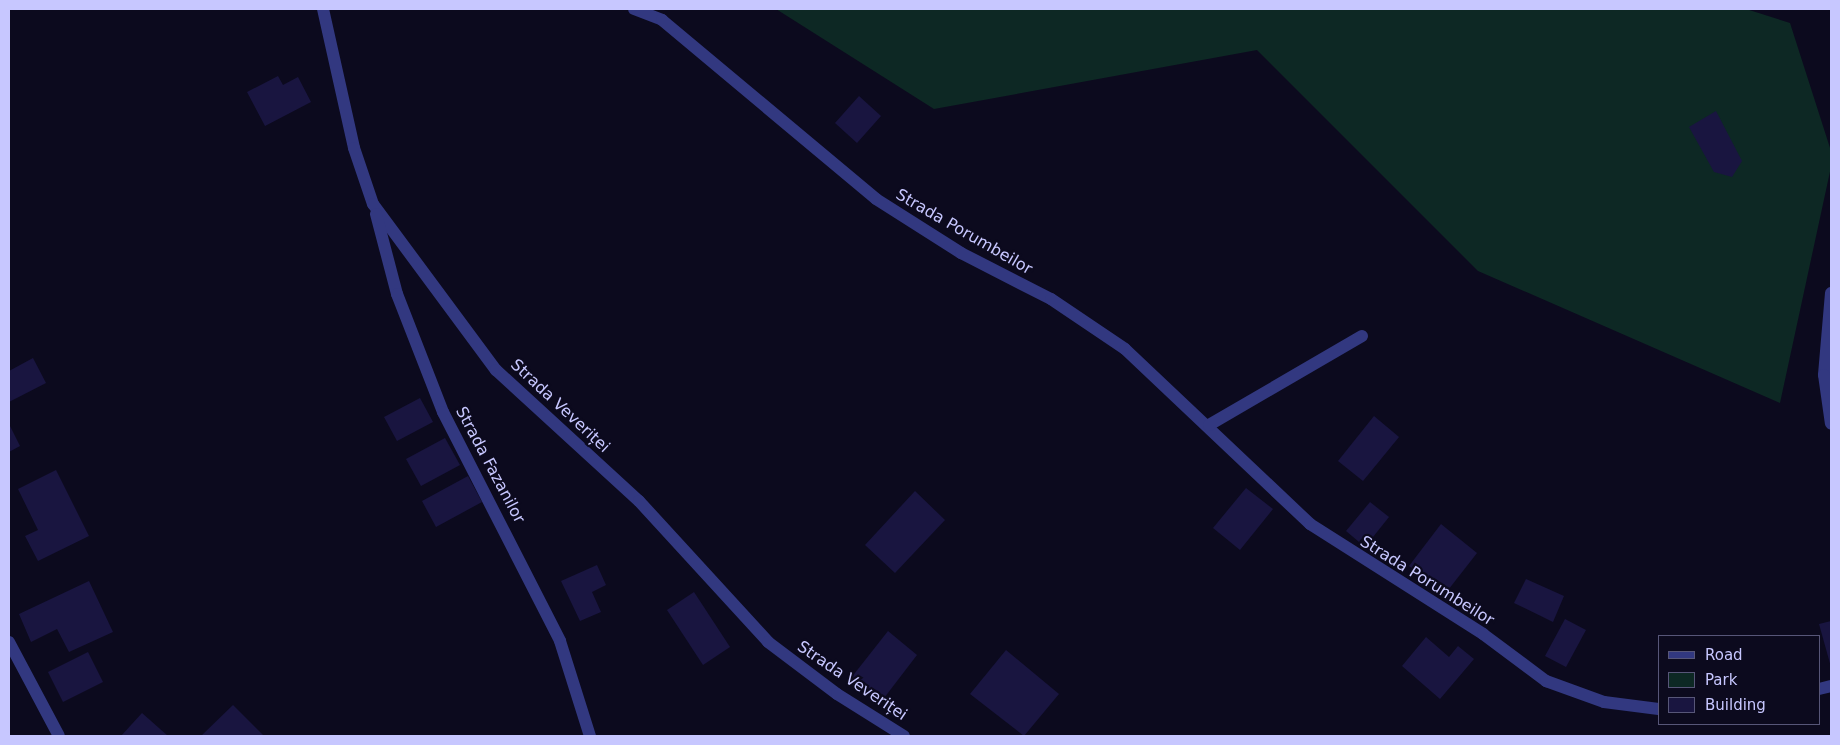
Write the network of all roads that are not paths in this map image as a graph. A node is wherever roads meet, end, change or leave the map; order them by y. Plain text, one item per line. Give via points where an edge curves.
1 (323, 9) edge
2 (634, 9) edge
3 (373, 204) junction
4 (1831, 293) edge
5 (1362, 336) dead end
6 (1831, 424) edge
7 (1209, 426) junction
8 (9, 642) edge
9 (1658, 709) edge
10 (58, 736) edge
11 (590, 736) edge
12 (904, 736) edge

1 - 3 street, Strada Veveriței via 354,148
2 - 7 street, Strada Porumbeilor via 662,20 876,199 962,253 1051,299 1125,349
3 - 11 street, Strada Fazanilor via 397,294 443,412 560,641
3 - 12 street, Strada Veveriței via 496,370 639,502 768,642 837,694
4 - 6 street via 1824,375
5 - 7 street
7 - 9 street, Strada Porumbeilor via 1310,524 1483,634 1546,681 1604,702
8 - 10 street

